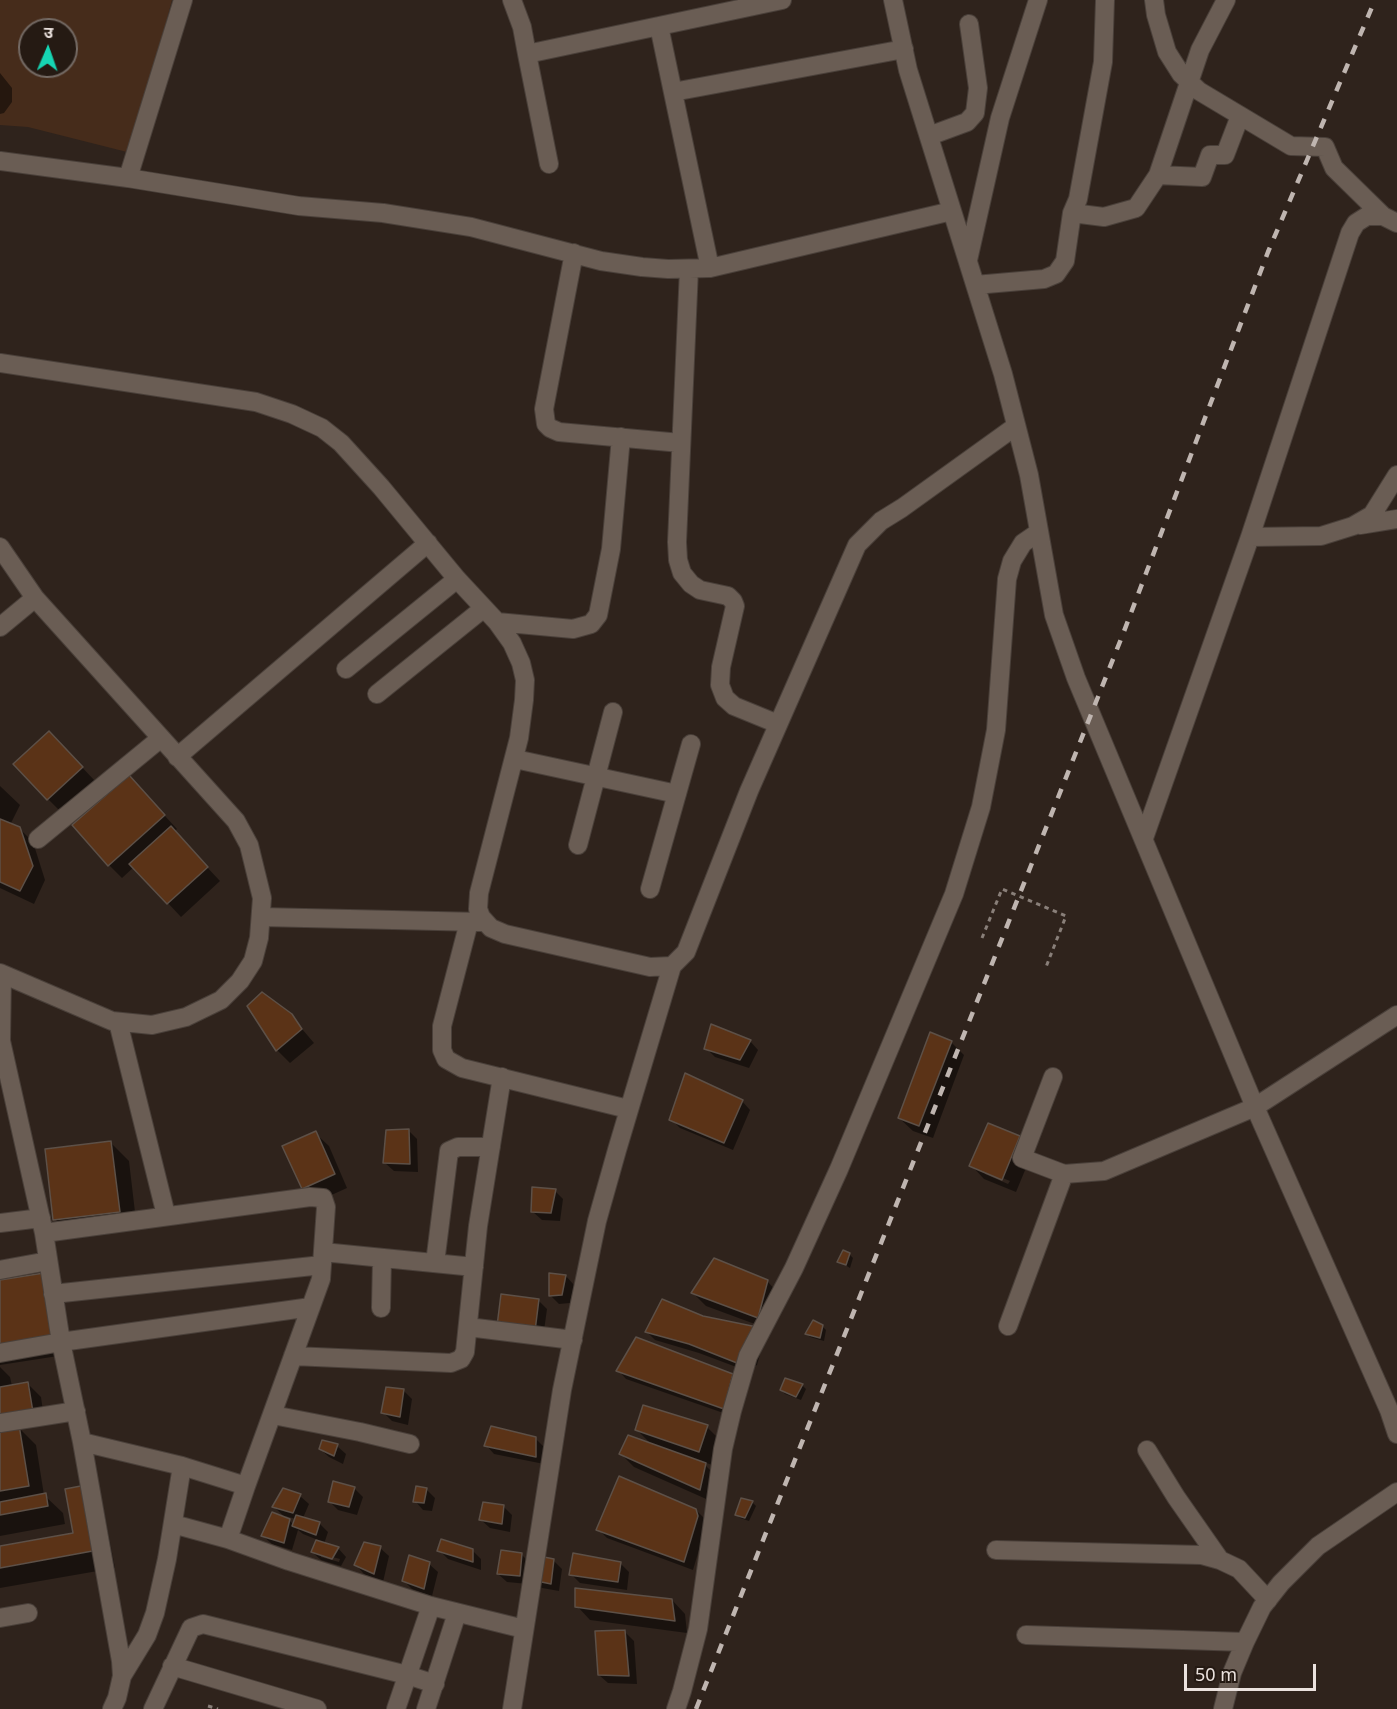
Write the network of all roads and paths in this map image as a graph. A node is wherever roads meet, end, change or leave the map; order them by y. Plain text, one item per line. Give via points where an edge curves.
1 (183, 0) edge
2 (512, 0) edge
3 (782, 0) edge
4 (893, 0) edge
5 (1038, 0) edge
6 (1105, 0) edge
7 (1154, 0) edge
8 (1226, 0) edge
9 (969, 24) dead end
10 (659, 26) junction
11 (904, 49) junction
12 (527, 54) junction
13 (1188, 80) junction
14 (673, 92) junction
15 (1240, 116) junction
16 (929, 136) junction
17 (0, 161) edge
18 (549, 164) dead end
19 (1158, 175) junction
20 (128, 178) junction
21 (952, 211) junction
22 (1072, 213) junction
23 (1390, 220) edge
24 (574, 253) junction
25 (968, 262) junction
26 (710, 268) junction
27 (689, 269) junction
28 (975, 285) junction
29 (0, 363) edge
30 (1016, 426) junction
31 (621, 437) junction
32 (681, 443) junction
33 (1397, 476) edge
34 (1397, 519) edge
35 (1353, 526) junction
36 (1039, 532) junction
37 (1250, 537) junction
38 (428, 543) junction
39 (0, 547) edge
40 (457, 579) junction
41 (35, 598) junction
42 (484, 608) junction
43 (497, 622) junction
44 (0, 627) edge
45 (346, 669) dead end
46 (377, 694) dead end
47 (613, 712) dead end
48 (778, 724) junction
49 (161, 738) junction
50 (691, 744) dead end
51 (177, 757) junction
52 (515, 759) junction
53 (597, 777) junction
54 (677, 794) junction
55 (1144, 838) junction
56 (38, 839) dead end
57 (578, 844) dead end
58 (650, 889) dead end
59 (261, 917) junction
60 (476, 922) junction
61 (982, 939) dead end
62 (672, 966) junction
63 (1046, 967) dead end
64 (1, 974) edge
65 (1397, 1015) edge
66 (118, 1022) junction
67 (502, 1077) junction
68 (1053, 1077) dead end
69 (1256, 1107) junction
70 (628, 1109) junction
71 (490, 1147) junction
72 (1064, 1174) junction
73 (166, 1215) junction
74 (0, 1223) edge
75 (42, 1226) junction
76 (382, 1258) junction
77 (323, 1259) junction
78 (48, 1261) junction
79 (435, 1263) junction
80 (474, 1267) junction
81 (0, 1270) edge
82 (54, 1294) junction
83 (311, 1307) junction
84 (381, 1308) dead end
85 (1008, 1326) dead end
86 (468, 1327) junction
87 (573, 1340) junction
88 (61, 1342) junction
89 (0, 1353) edge
90 (293, 1356) junction
91 (76, 1411) junction
92 (273, 1415) junction
93 (0, 1423) edge
94 (1397, 1434) edge
95 (82, 1442) junction
96 (410, 1444) dead end
97 (1147, 1450) dead end
98 (182, 1466) junction
99 (246, 1486) junction
100 (1397, 1492) edge
101 (173, 1524) junction
102 (228, 1539) junction
103 (996, 1550) dead end
104 (1220, 1560) junction
105 (1268, 1599) junction
106 (431, 1606) junction
107 (28, 1613) dead end
108 (457, 1613) junction
109 (0, 1618) edge
110 (524, 1629) junction
111 (1026, 1635) dead end
112 (1245, 1642) junction
113 (172, 1666) junction
114 (407, 1675) junction
115 (122, 1676) junction
116 (435, 1684) junction
117 (208, 1706) dead end
118 (112, 1709) edge
119 (153, 1709) edge
120 (218, 1709) edge
121 (318, 1709) edge
122 (396, 1709) edge
123 (426, 1709) edge
124 (512, 1709) edge
125 (676, 1709) edge
126 (1223, 1709) edge

1 - 20 street
2 - 12 street
3 - 10 street
4 - 11 street
5 - 25 street via 1000,118
6 - 22 street via 1103,62 1078,199
7 - 13 street via 1167,52
8 - 13 street
9 - 16 street via 978,88 975,112 967,122
10 - 12 street
10 - 14 street
11 - 14 street
11 - 16 street
12 - 18 street
13 - 15 street
13 - 19 street
14 - 26 street
15 - 19 street via 1225,155 1210,155 1202,177
15 - 23 street via 1291,147 1325,147 1334,168
16 - 21 street
17 - 20 street
19 - 22 street via 1136,208 1104,217
20 - 24 street via 299,206 382,213 471,227
21 - 25 street
21 - 26 street
22 - 28 street via 1065,261 1056,274 1044,279
23 - 37 street via 1367,216 1350,233
24 - 27 street via 642,267
24 - 31 street via 544,418 550,428 560,432
25 - 28 street
26 - 27 street
27 - 32 street
28 - 30 street
29 - 38 street via 256,402 292,414 322,428 341,443
30 - 36 street
30 - 48 street via 881,521 857,546
31 - 32 street
31 - 43 street via 611,549 598,615 591,624 573,629
32 - 48 street via 676,542 682,573 700,590 728,596 735,606 720,686 734,706
33 - 35 street via 1372,515
34 - 35 street
35 - 37 street via 1321,536
36 - 55 street via 1054,615 1076,678
36 - 125 street via 1023,543 1007,579 996,730 981,807 954,894 839,1169 748,1356 723,1449 698,1629
37 - 55 street
38 - 40 street
38 - 51 street
39 - 41 street
40 - 42 street
40 - 45 street
41 - 44 street
41 - 49 street
42 - 43 street
42 - 46 street
43 - 52 street via 512,643 525,680
47 - 53 street
48 - 62 street via 686,952
49 - 51 street
49 - 56 street
50 - 54 street
51 - 59 street via 236,821 249,845 262,898
52 - 53 street
52 - 60 street via 479,893
53 - 54 street
53 - 57 street
54 - 58 street
55 - 69 street
59 - 60 street
59 - 66 street via 253,961 220,1000 186,1017 152,1025
60 - 62 street via 513,936 650,967
60 - 67 street via 442,1026 442,1050 446,1059 462,1068
61 - 63 path, bridge via 1002,889 1066,916
62 - 70 street
64 - 66 street
64 - 75 street via 1,1041
65 - 69 street
66 - 73 street
67 - 70 street
67 - 71 street
68 - 72 street via 1022,1158
69 - 72 street via 1104,1171
69 - 94 street
70 - 87 street via 597,1221
71 - 79 street via 458,1147 448,1151
71 - 80 street
72 - 85 street
73 - 75 street
73 - 77 street via 322,1198 326,1207
74 - 75 street
75 - 78 street
76 - 77 street
76 - 79 street
76 - 84 street
77 - 82 street
77 - 83 street
78 - 81 street
78 - 82 street
79 - 80 street
80 - 86 street
82 - 88 street
83 - 88 street
83 - 90 street
86 - 87 street
86 - 90 street via 465,1353 451,1363
87 - 110 street
88 - 89 street
88 - 91 street
90 - 92 street
91 - 93 street
91 - 95 street
92 - 96 street
92 - 99 street
95 - 98 street
95 - 115 street
97 - 104 street
98 - 99 street
98 - 101 street
99 - 102 street
100 - 105 street via 1318,1546
101 - 102 street
101 - 115 street via 155,1613 147,1635
102 - 106 street
103 - 104 street via 1202,1555
104 - 105 street via 1239,1569
105 - 112 street
106 - 108 street
106 - 114 street
107 - 109 street
108 - 110 street
108 - 116 street
110 - 124 street
111 - 112 street
112 - 126 street
113 - 114 street via 191,1628 203,1624
113 - 119 street
113 - 121 street
114 - 116 street
114 - 122 street
115 - 118 street
116 - 123 street
117 - 120 path

